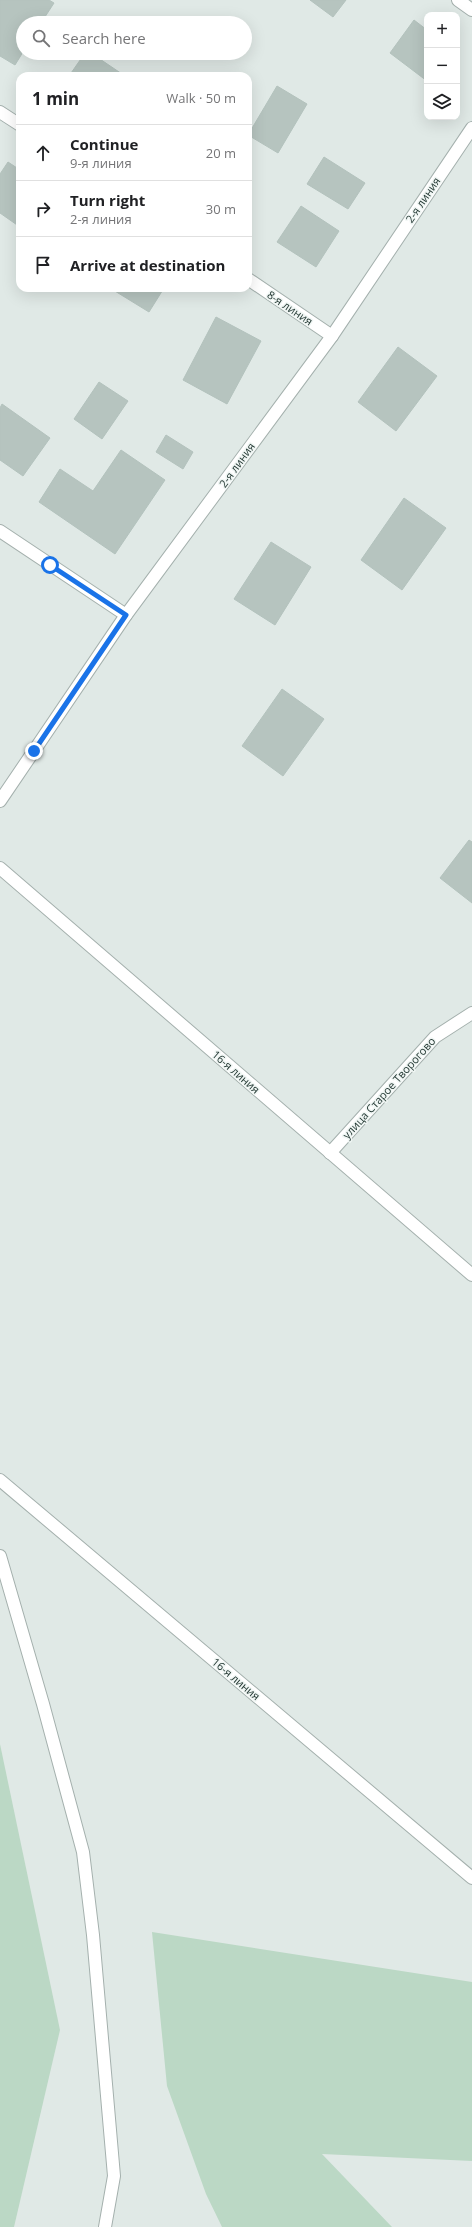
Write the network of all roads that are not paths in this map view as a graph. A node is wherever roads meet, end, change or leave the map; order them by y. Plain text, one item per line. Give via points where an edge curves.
1 (458, 0) edge
2 (472, 10) edge
3 (0, 112) edge
4 (16, 122) edge
5 (472, 128) edge
6 (252, 282) edge
7 (332, 336) junction
8 (0, 531) edge
9 (126, 615) junction
10 (0, 801) edge
11 (0, 868) edge
12 (472, 1013) edge
13 (330, 1154) junction
14 (472, 1275) edge
15 (0, 1480) edge
16 (0, 1556) edge
17 (472, 1878) edge
18 (105, 2227) edge

1 - 2 street
3 - 4 street
5 - 7 street, 2-я линия
6 - 7 street, 8-я линия
7 - 9 street, 2-я линия
8 - 9 street
9 - 10 street, 2-я линия
11 - 13 street, 16-я линия
12 - 13 street, улица Старое Творогово via 435,1037
13 - 14 street, 16-я линия
15 - 17 street, 16-я линия
16 - 18 street via 83,1852 93,1935 114,2176

